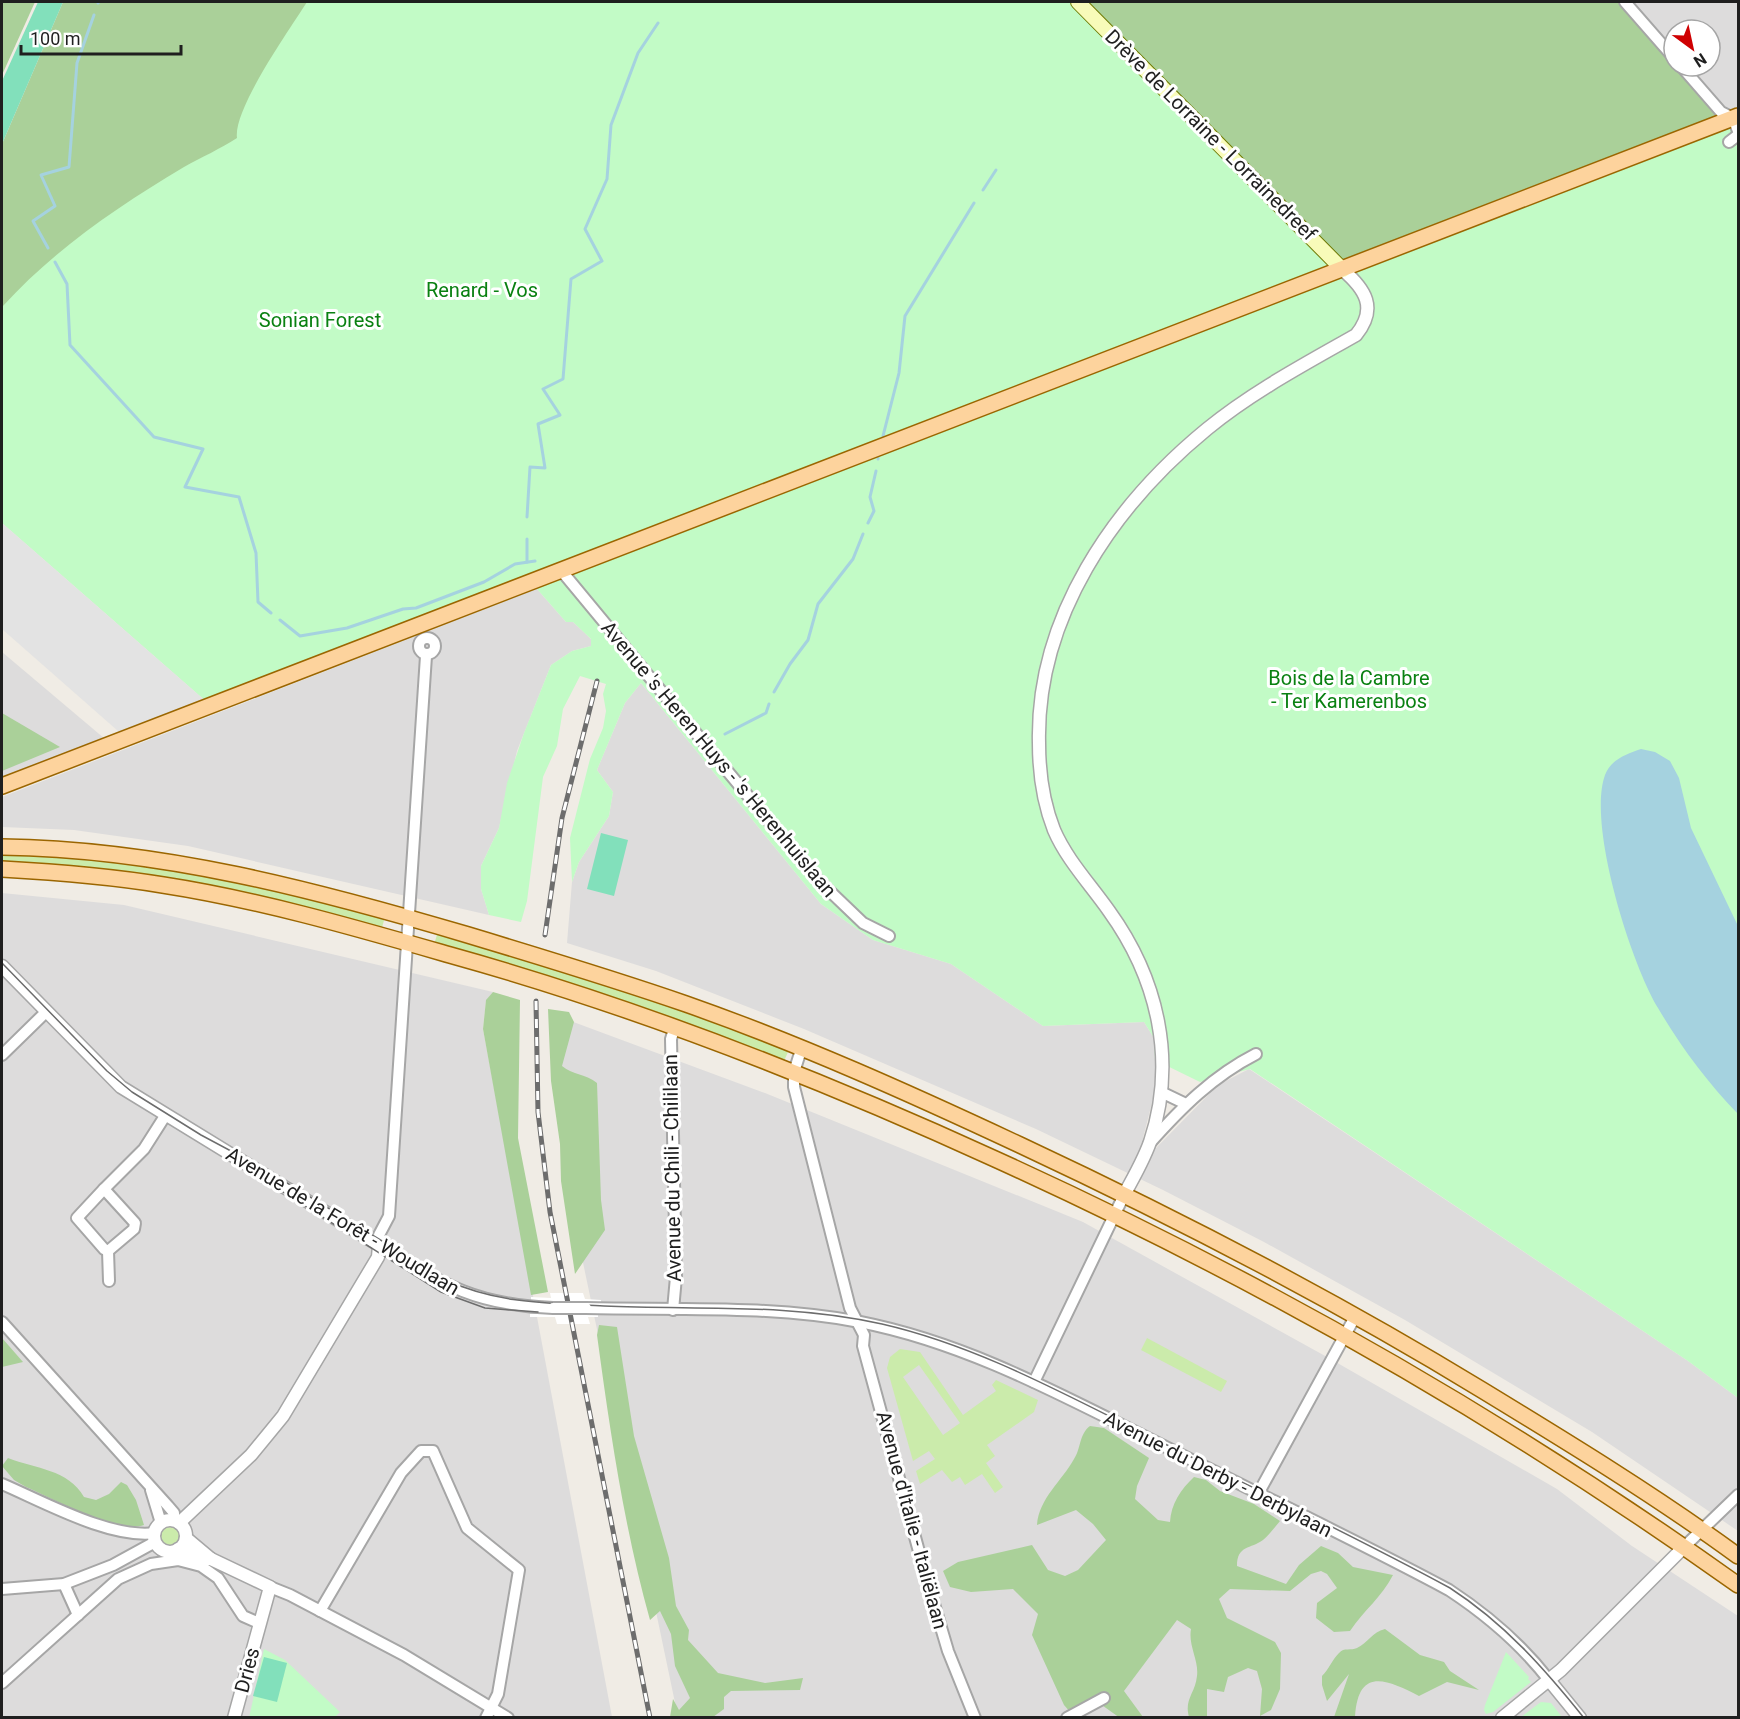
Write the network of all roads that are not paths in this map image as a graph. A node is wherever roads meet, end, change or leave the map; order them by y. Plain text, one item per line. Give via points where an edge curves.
1 (1078, 2) edge
2 (1624, 2) edge
3 (1662, 45) edge
4 (1691, 78) edge
5 (1737, 118) edge
6 (1342, 270) junction
7 (560, 569) junction
8 (426, 656) dead end
9 (2, 786) edge
10 (2, 847) edge
11 (2, 870) edge
12 (408, 918) junction
13 (889, 936) dead end
14 (407, 943) junction
15 (2, 966) edge
16 (46, 1012) junction
17 (675, 1026) junction
18 (801, 1050) junction
19 (1256, 1054) dead end
20 (2, 1055) edge
21 (794, 1072) junction
22 (1161, 1092) junction
23 (1186, 1104) junction
24 (165, 1116) junction
25 (1149, 1144) junction
26 (104, 1189) junction
27 (1125, 1193) junction
28 (1115, 1215) junction
29 (379, 1245) junction
30 (108, 1251) junction
31 (109, 1281) dead end
32 (673, 1310) junction
33 (1356, 1315) junction
34 (2, 1322) edge
35 (857, 1322) junction
36 (1344, 1335) junction
37 (1034, 1382) junction
38 (2, 1484) edge
39 (151, 1490) junction
40 (1258, 1494) junction
41 (1738, 1495) edge
42 (176, 1522) junction
43 (1702, 1530) junction
44 (157, 1533) junction
45 (186, 1538) junction
46 (1684, 1547) junction
47 (178, 1549) junction
48 (1738, 1556) edge
49 (212, 1559) junction
50 (64, 1584) junction
51 (1738, 1585) edge
52 (270, 1587) junction
53 (2, 1589) edge
54 (320, 1611) junction
55 (78, 1615) junction
56 (258, 1623) junction
57 (1549, 1680) junction
58 (2, 1683) edge
59 (1104, 1698) dead end
60 (488, 1712) edge
61 (234, 1718) edge
62 (508, 1718) edge
63 (975, 1718) edge
64 (1067, 1718) edge
65 (1502, 1718) edge
66 (1580, 1718) edge

1 - 6 main road, Drève de Lorraine - Lorrainedreef
2 - 3 street
4 - 5 street via 1721,112
5 - 6 main road
6 - 7 main road
6 - 22 street via 1364,291 1367,317 1356,335 1240,404 1160,471 1097,549 1069,600 1042,682 1038,727 1041,772 1051,820 1077,870 1134,949 1153,994 1164,1059
7 - 9 main road
7 - 13 street, Avenue 's Heren Huys - 's Herenhuislaan via 816,878 862,923
8 - 12 street
10 - 12 main road via 159,860 303,890
11 - 14 main road via 107,876 167,885
12 - 14 street
12 - 18 main road via 691,1006
14 - 17 main road via 561,987
14 - 29 street via 388,1216
15 - 16 street, Avenue de la Forêt - Woudlaan
16 - 20 street
16 - 24 street, Avenue de la Forêt - Woudlaan via 112,1080
17 - 21 main road
17 - 32 street, Avenue du Chili - Chililaan via 671,1039 676,1277
18 - 21 street
18 - 27 main road via 955,1114
19 - 23 street via 1234,1065
21 - 28 main road via 948,1137
21 - 35 street, Avenue d'Italie - Italiëlaan via 794,1087 850,1308
22 - 23 street
22 - 25 street
23 - 25 street
24 - 26 street via 144,1149
24 - 29 street, Avenue de la Forêt - Woudlaan
25 - 27 street
26 - 30 street via 77,1218
26 - 30 street via 135,1223 134,1229
27 - 28 street
27 - 33 main road
28 - 36 main road
28 - 37 street
29 - 32 street, Avenue de la Forêt - Woudlaan, bridge via 440,1282 501,1303
29 - 42 street via 378,1257 283,1416 251,1455
30 - 31 street
32 - 35 street, Avenue de la Forêt - Woudlaan via 780,1312
33 - 36 street
33 - 43 main road via 1510,1407
34 - 39 street
35 - 37 street, Avenue du Derby - Derbylaan via 947,1345
35 - 63 street, Avenue d'Italie - Italiëlaan via 864,1335 863,1346 948,1651
36 - 40 street
36 - 46 main road via 1509,1433
37 - 40 street, Avenue du Derby - Derbylaan
38 - 44 street via 104,1527 140,1535
39 - 42 street via 174,1513
39 - 44 street
40 - 57 street, Avenue du Derby - Derbylaan via 1449,1590 1515,1642
41 - 43 street
42 - 44 street
42 - 45 street
43 - 46 street
43 - 48 main road
44 - 47 street via 165,1551
44 - 50 street via 113,1564
45 - 47 street
45 - 49 street
46 - 51 main road
46 - 57 street
47 - 49 street
49 - 52 street
50 - 53 street
50 - 55 street
52 - 54 street
52 - 56 street, Dries
54 - 60 street via 404,1655
54 - 60 street via 401,1473 421,1451 433,1451 467,1528 519,1570 500,1685
55 - 56 street, Dries via 118,1579 151,1564 184,1561 218,1578 243,1616
55 - 58 street
56 - 61 street, Dries
57 - 65 street
57 - 66 street
59 - 64 street
60 - 62 street

